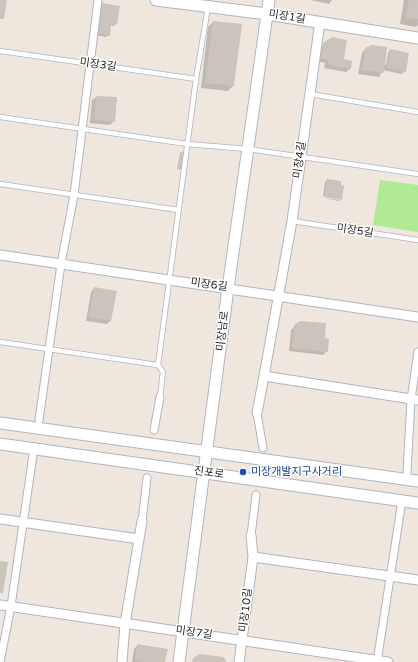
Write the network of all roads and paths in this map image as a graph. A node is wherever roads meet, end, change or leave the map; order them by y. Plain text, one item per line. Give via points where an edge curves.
1 (98, 0) edge
2 (156, 0) edge
3 (269, 0) edge
4 (208, 7) junction
5 (267, 14) junction
6 (320, 22) junction
7 (418, 38) edge
8 (0, 51) edge
9 (90, 64) junction
10 (196, 79) junction
11 (310, 94) junction
12 (418, 112) edge
13 (0, 117) edge
14 (82, 129) junction
15 (187, 144) junction
16 (248, 148) junction
17 (301, 156) junction
18 (418, 174) edge
19 (0, 184) edge
20 (74, 195) junction
21 (179, 210) junction
22 (292, 222) junction
23 (418, 240) edge
24 (0, 255) edge
25 (61, 264) junction
26 (170, 280) junction
27 (228, 288) junction
28 (278, 296) junction
29 (418, 316) edge
30 (0, 342) edge
31 (50, 349) junction
32 (418, 352) edge
33 (158, 365) junction
34 (264, 376) junction
35 (160, 397) joint
36 (415, 399) edge
37 (257, 413) joint
38 (39, 420) dead end
39 (0, 423) edge
40 (154, 430) dead end
41 (0, 444) edge
42 (264, 448) dead end
43 (207, 452) junction
44 (33, 455) dead end
45 (204, 472) junction
46 (407, 473) dead end
47 (147, 478) dead end
48 (418, 481) edge
49 (256, 495) dead end
50 (418, 502) edge
51 (401, 507) dead end
52 (0, 519) edge
53 (142, 521) joint
54 (22, 522) junction
55 (251, 535) joint
56 (139, 539) junction
57 (253, 557) junction
58 (391, 576) junction
59 (418, 580) edge
60 (0, 605) edge
61 (11, 606) junction
62 (125, 624) junction
63 (184, 631) junction
64 (242, 640) junction
65 (377, 661) edge
66 (0, 662) edge
67 (122, 662) edge
68 (179, 662) edge
69 (239, 662) edge
70 (388, 662) edge

1 - 9 street
2 - 4 street, 미장1길
3 - 5 street, 미장남로
4 - 5 street, 미장1길
4 - 10 lane
5 - 6 street, 미장1길
5 - 16 street, 미장남로
6 - 7 street, 미장1길
6 - 11 street, 미장4길
8 - 9 lane, 미장3길
9 - 10 lane, 미장3길
9 - 14 street
10 - 15 lane
11 - 12 lane
11 - 17 street, 미장4길
13 - 14 lane
14 - 15 lane
14 - 20 street
15 - 16 lane
15 - 21 lane
16 - 17 lane
16 - 27 street, 미장남로
17 - 18 lane
17 - 22 street, 미장4길
19 - 20 lane
20 - 21 lane
20 - 25 street
21 - 26 lane
22 - 23 lane, 미장5길
22 - 28 street, 미장4길
24 - 25 street, 미장6길
25 - 26 street, 미장6길
25 - 31 street
26 - 27 street, 미장6길
26 - 33 lane
27 - 28 street, 미장6길
27 - 43 street, 미장남로
28 - 29 street, 미장6길
28 - 34 street, 미장4길
30 - 31 lane
31 - 33 lane
31 - 38 street
32 - 36 street
33 - 35 lane via 163,372
34 - 36 street
34 - 37 street, 미장4길
35 - 40 street
36 - 46 street
37 - 42 street
39 - 43 street, 진포로
41 - 45 street, 진포로
43 - 45 street, 미장남로
43 - 48 street, 진포로
44 - 54 street
45 - 50 street, 진포로
45 - 63 street, 미장남로
47 - 53 street
49 - 55 street
51 - 58 street
52 - 54 street
53 - 56 street
54 - 56 street
54 - 61 street
55 - 57 street, 미장10길
56 - 62 street
57 - 58 street
57 - 64 street, 미장10길
58 - 59 street
58 - 65 street
60 - 61 street, 미장7길
61 - 62 street, 미장7길
61 - 66 street
62 - 63 street, 미장7길
62 - 67 street
63 - 64 street, 미장7길
63 - 68 street, 미장남로
64 - 65 street, 미장7길
64 - 69 street, 미장10길
65 - 70 street, 미장7길

